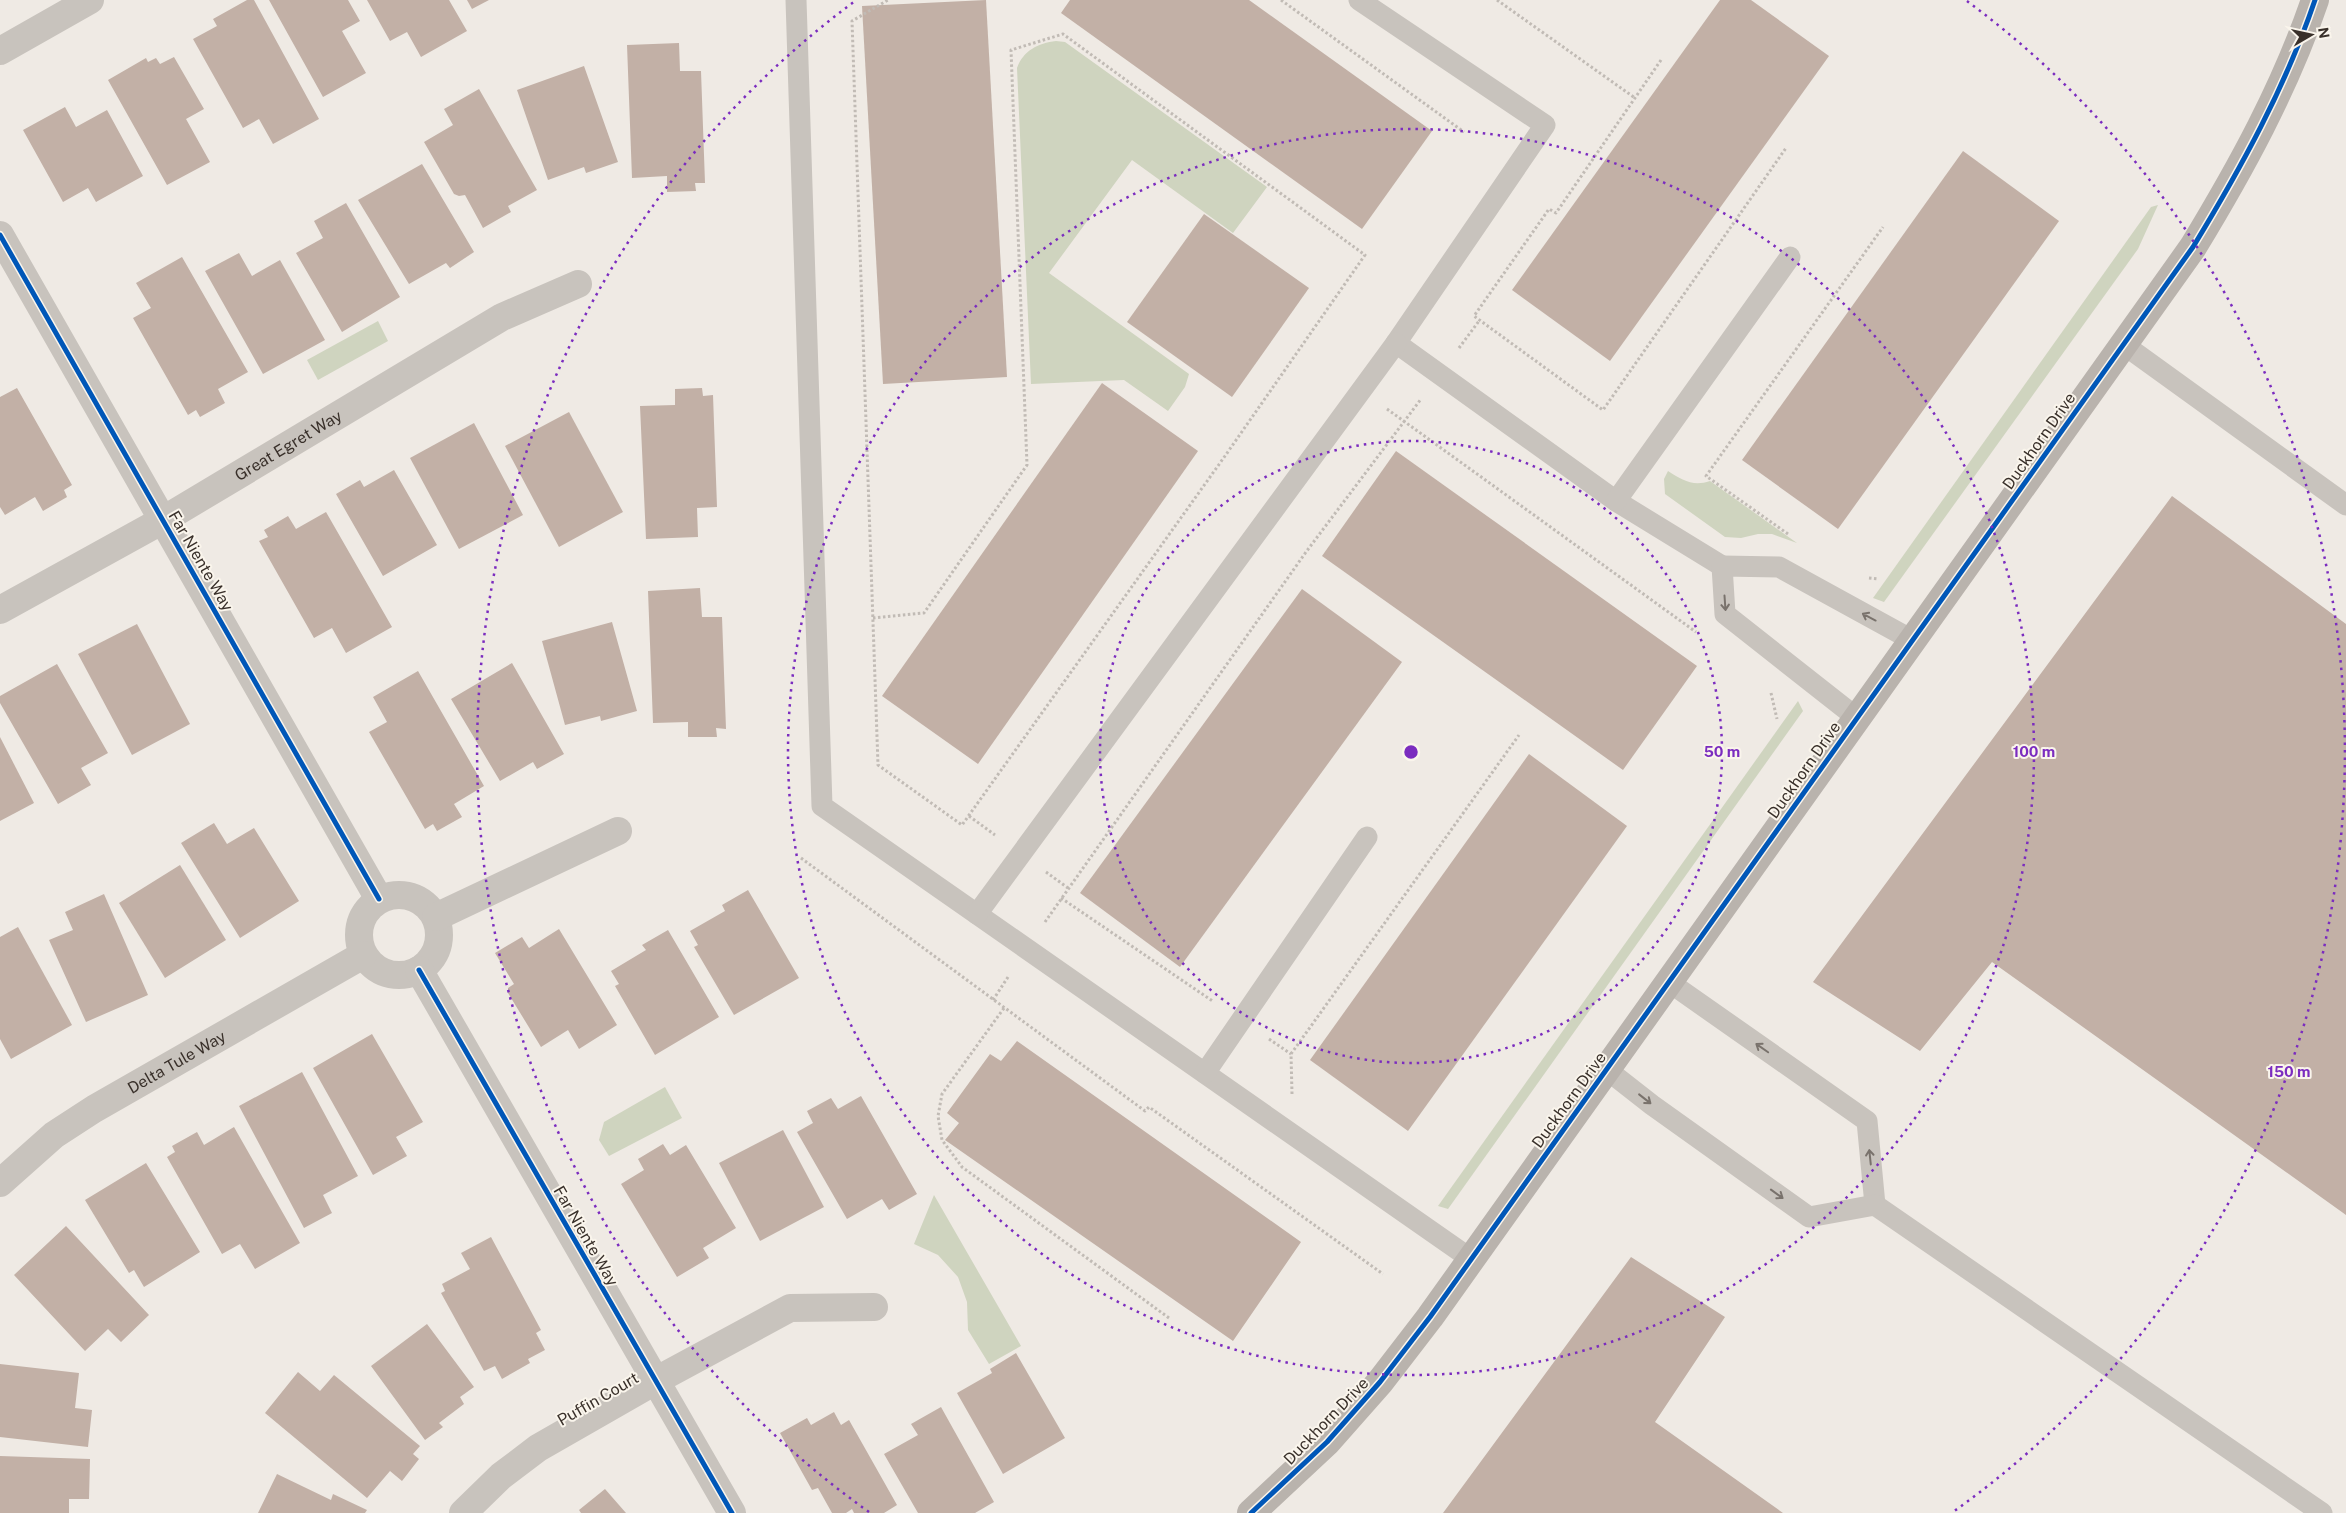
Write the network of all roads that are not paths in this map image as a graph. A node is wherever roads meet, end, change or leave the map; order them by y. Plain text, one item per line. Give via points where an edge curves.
1 (90, 0) edge
2 (796, 0) edge
3 (1359, 0) edge
4 (2315, 0) edge
5 (0, 51) edge
6 (0, 235) edge
7 (1790, 257) dead end
8 (578, 284) dead end
9 (1396, 343) junction
10 (2123, 344) junction
11 (1616, 502) junction
12 (2346, 505) edge
13 (163, 520) junction
14 (1722, 566) junction
15 (0, 610) edge
16 (1912, 640) junction
17 (1856, 718) junction
18 (618, 831) dead end
19 (1368, 837) dead end
20 (379, 899) junction
21 (977, 914) junction
22 (436, 917) junction
23 (363, 954) junction
24 (419, 970) junction
25 (1669, 982) junction
26 (1606, 1069) junction
27 (1205, 1073) junction
28 (0, 1184) edge
29 (1875, 1205) junction
30 (1471, 1259) junction
31 (874, 1306) dead end
32 (654, 1381) junction
33 (463, 1513) edge
34 (732, 1513) edge
35 (1251, 1513) edge
36 (2322, 1513) edge

1 - 5 street
2 - 21 lane via 822,806
3 - 9 lane via 1545,125
4 - 10 street, Duckhorn Drive via 2274,100 2236,175 2193,247
6 - 13 street, Far Niente Way
7 - 11 lane
8 - 13 street, Great Egret Way via 502,318
9 - 11 lane
9 - 21 lane
10 - 12 lane
10 - 16 street, Duckhorn Drive
11 - 14 lane
13 - 15 street, Great Egret Way
13 - 20 street, Far Niente Way
16 -> 14 lane via 1780,567
14 -> 17 lane via 1725,614
16 - 17 street, Duckhorn Drive
17 - 25 street, Duckhorn Drive
18 - 22 street
19 - 27 lane
20 - 22 street via 395,895 413,897 423,902
20 - 23 street via 366,912 360,925 358,937
21 - 27 lane
22 - 24 street via 440,934 438,947 429,962
23 - 24 street via 380,971 389,974 399,976
23 - 28 street, Delta Tule Way via 94,1109 54,1135
24 - 32 street, Far Niente Way
25 - 26 street, Duckhorn Drive
29 -> 25 lane via 1866,1121
26 -> 29 lane via 1809,1217
26 - 30 street, Duckhorn Drive
27 - 30 lane
29 - 36 lane
30 - 35 street, Duckhorn Drive via 1380,1382 1327,1442
31 - 32 street, Puffin Court via 790,1308
32 - 33 street, Puffin Court via 538,1448 501,1476
32 - 34 street, Far Niente Way

